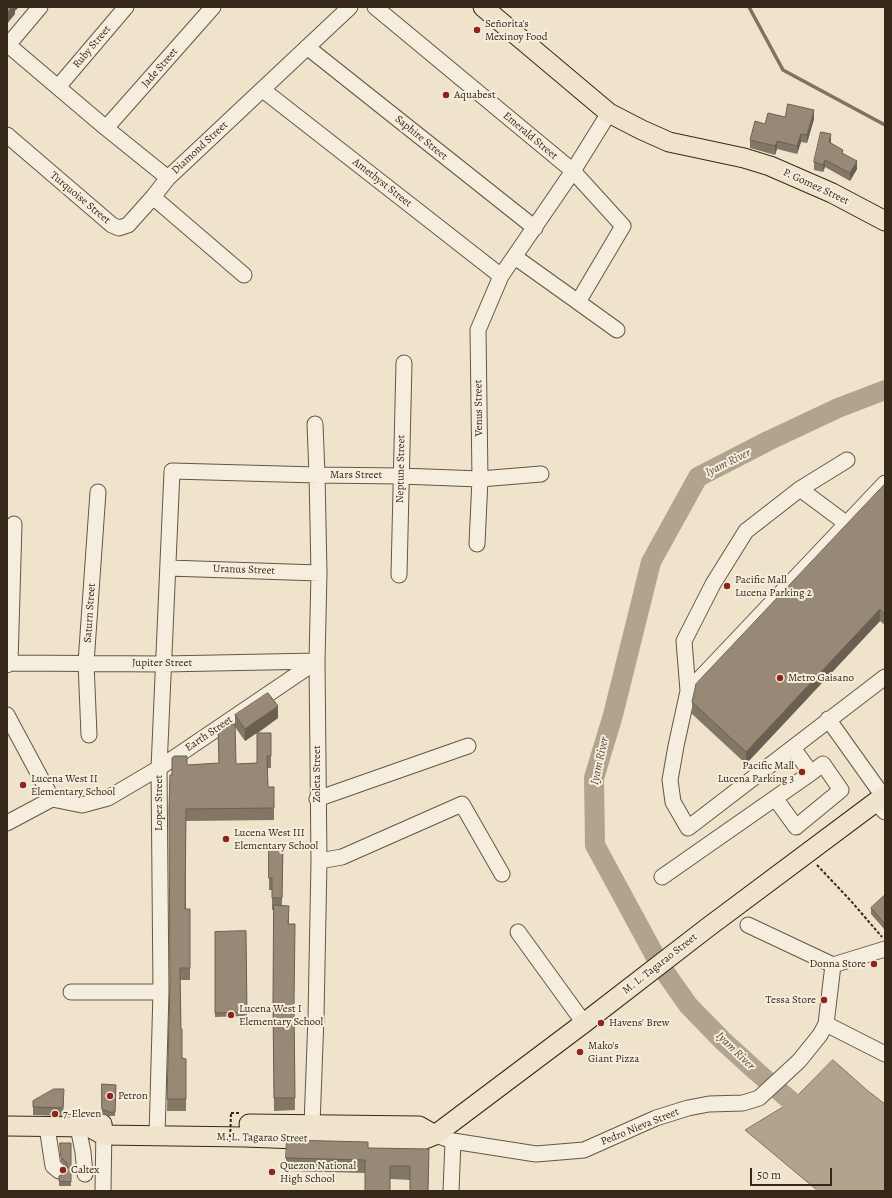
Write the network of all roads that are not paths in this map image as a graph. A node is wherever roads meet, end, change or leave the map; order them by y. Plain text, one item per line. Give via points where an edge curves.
1 (40, 7) edge
2 (126, 7) edge
3 (213, 7) edge
4 (350, 7) edge
5 (375, 7) edge
6 (482, 7) edge
7 (7, 45) edge
8 (307, 47) junction
9 (58, 87) junction
10 (263, 90) junction
11 (610, 113) junction
12 (106, 128) junction
13 (7, 135) edge
14 (573, 171) junction
15 (168, 178) junction
16 (153, 197) junction
17 (880, 218) edge
18 (535, 228) junction
19 (515, 257) junction
20 (244, 275) dead end
21 (501, 276) junction
22 (578, 302) junction
23 (617, 330) dead end
24 (404, 363) dead end
25 (315, 424) dead end
26 (847, 460) dead end
27 (172, 471) joint
28 (541, 474) dead end
29 (318, 475) junction
30 (401, 476) junction
31 (480, 479) junction
32 (885, 483) edge
33 (800, 489) junction
34 (98, 492) dead end
35 (14, 524) dead end
36 (846, 524) junction
37 (477, 544) dead end
38 (168, 568) junction
39 (319, 572) junction
40 (399, 575) dead end
41 (318, 661) junction
42 (86, 663) junction
43 (8, 664) edge
44 (164, 664) junction
45 (885, 677) edge
46 (688, 691) junction
47 (7, 715) edge
48 (828, 720) junction
49 (89, 735) dead end
50 (468, 746) dead end
51 (793, 748) junction
52 (159, 768) junction
53 (810, 773) junction
54 (775, 798) junction
55 (52, 799) junction
56 (317, 799) junction
57 (882, 801) edge
58 (7, 823) edge
59 (688, 828) junction
60 (702, 851) junction
61 (318, 861) junction
62 (502, 874) dead end
63 (662, 877) dead end
64 (748, 926) dead end
65 (518, 932) dead end
66 (885, 949) edge
67 (833, 965) junction
68 (71, 992) dead end
69 (161, 992) junction
70 (584, 1023) junction
71 (826, 1024) junction
72 (885, 1054) edge
73 (312, 1125) junction
74 (7, 1126) edge
75 (47, 1127) junction
76 (94, 1128) junction
77 (157, 1130) junction
78 (444, 1138) junction
79 (72, 1172) junction
80 (103, 1185) edge
81 (451, 1191) edge

1 - 7 street
2 - 9 street, Ruby Street
3 - 12 street, Jade Street
4 - 8 street, Diamond Street
5 - 14 street, Emerald Street
6 - 11 main road, P. Gomez Street
7 - 9 street, Diamond Street
8 - 10 street, Diamond Street
8 - 18 street, Saphire Street
9 - 12 street, Diamond Street
10 - 15 street, Diamond Street
10 - 21 street, Amethyst Street
11 - 14 street, Venus Street
11 - 17 main road, P. Gomez Street via 669,142 770,166 832,193
12 - 15 street, Diamond Street
13 - 16 street, Turquoise Street via 112,225 119,228 128,225
14 - 18 street, Venus Street
14 - 22 street, Emerald Street via 623,226
15 - 16 street, Turquoise Street
16 - 20 street
18 - 19 street, Venus Street
19 - 21 street, Venus Street
19 - 22 street
21 - 31 street, Venus Street via 478,330
22 - 23 street
24 - 30 street, Neptune Street
25 - 29 street, Zoleta Street
26 - 33 street
27 - 29 street, Mars Street
27 - 38 street, Lopez Street
28 - 31 street, Mars Street
29 - 30 street, Mars Street
29 - 39 street, Zoleta Street
30 - 31 street, Mars Street
30 - 40 street, Neptune Street
31 - 37 street, Venus Street
32 - 36 street
33 - 36 street
33 - 46 street via 746,531 712,584 684,641
34 - 42 street, Saturn Street
35 - 43 street
36 - 46 street
38 - 39 street, Uranus Street
38 - 44 street, Lopez Street
39 - 41 street, Zoleta Street
41 - 44 street, Jupiter Street
41 - 52 street, Earth Street
41 - 56 street, Zoleta Street
42 - 43 street, Jupiter Street
42 - 44 street, Jupiter Street
42 - 49 street, Saturn Street
44 - 52 street, Lopez Street
45 - 48 street
46 - 59 street via 670,780 673,802
47 - 55 street
48 - 51 street
48 - 57 street
50 - 56 street
51 - 53 street
51 - 59 street
52 - 55 street, Earth Street via 108,798 82,805
52 - 69 street, Lopez Street
53 - 54 street
53 - 54 street via 823,764 841,790 796,827
54 - 60 street
55 - 58 street
56 - 61 street, Zoleta Street
57 - 70 main road, M. L. Tagarao Street via 807,854
59 - 60 street
60 - 63 street
61 - 62 street via 342,857 462,804
61 - 73 street, Zoleta Street
64 - 67 street
65 - 70 street
66 - 67 street
67 - 71 street, Pedro Nieva Street
68 - 69 street
69 - 77 street, Lopez Street
70 - 78 main road, M. L. Tagarao Street
71 - 72 street
71 - 78 street, Pedro Nieva Street via 799,1061 764,1095 752,1101 688,1108 656,1118 584,1150 536,1154
73 - 77 main road, M. L. Tagarao Street
73 - 78 main road, M. L. Tagarao Street via 419,1126
74 - 75 main road, M. L. Tagarao Street
75 - 76 main road, M. L. Tagarao Street
75 - 79 street via 53,1166
76 - 77 main road, M. L. Tagarao Street
76 - 79 street
76 - 80 street
77 - 78 main road, M. L. Tagarao Street via 246,1137 381,1142
78 - 81 street
79 - 80 street

